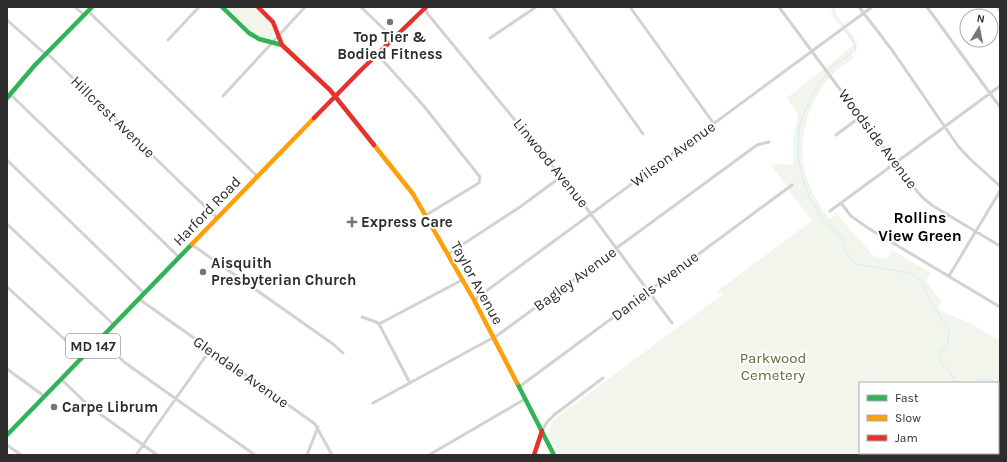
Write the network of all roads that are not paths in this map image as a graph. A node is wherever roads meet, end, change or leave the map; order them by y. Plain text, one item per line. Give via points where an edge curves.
1 (75, 7) edge
2 (198, 7) edge
3 (222, 7) edge
4 (258, 7) edge
5 (305, 7) edge
6 (361, 7) edge
7 (425, 7) edge
8 (536, 7) edge
9 (553, 7) edge
10 (630, 7) edge
11 (779, 7) edge
12 (859, 7) edge
13 (872, 7) edge
14 (927, 7) edge
15 (998, 7) edge
16 (90, 9) edge
17 (1000, 11) edge
18 (864, 13) junction
19 (84, 15) junction
20 (7, 20) edge
21 (279, 36) junction
22 (393, 38) junction
23 (490, 38) dead end
24 (168, 40) dead end
25 (272, 43) junction
26 (282, 45) junction
27 (812, 52) junction
28 (46, 54) junction
29 (377, 54) junction
30 (1000, 86) edge
31 (990, 94) junction
32 (8, 96) edge
33 (223, 96) dead end
34 (335, 96) junction
35 (1000, 107) edge
36 (860, 117) junction
37 (714, 124) junction
38 (945, 127) junction
39 (643, 134) dead end
40 (836, 135) dead end
41 (769, 142) dead end
42 (7, 160) edge
43 (895, 163) junction
44 (257, 176) junction
45 (562, 176) junction
46 (792, 185) dead end
47 (1000, 186) edge
48 (1000, 191) edge
49 (841, 203) junction
50 (830, 211) dead end
51 (591, 213) junction
52 (426, 215) junction
53 (217, 218) junction
54 (7, 224) edge
55 (976, 231) junction
56 (191, 244) junction
57 (1000, 246) edge
58 (617, 248) junction
59 (448, 254) junction
60 (179, 257) junction
61 (949, 276) junction
62 (462, 280) junction
63 (7, 287) edge
64 (649, 291) junction
65 (144, 293) junction
66 (139, 299) junction
67 (474, 300) junction
68 (1000, 307) edge
69 (362, 317) dead end
70 (672, 323) dead end
71 (379, 324) junction
72 (114, 325) junction
73 (101, 338) junction
74 (493, 338) junction
75 (210, 350) junction
76 (343, 353) dead end
77 (83, 356) junction
78 (7, 369) edge
79 (603, 378) dead end
80 (61, 379) junction
81 (410, 383) junction
82 (519, 387) junction
83 (44, 396) junction
84 (176, 399) junction
85 (525, 399) junction
86 (373, 404) dead end
87 (318, 427) junction
88 (542, 431) junction
89 (7, 435) edge
90 (7, 445) edge
91 (143, 445) junction
92 (21, 455) edge
93 (136, 455) edge
94 (158, 455) edge
95 (255, 455) edge
96 (307, 455) edge
97 (332, 455) edge
98 (430, 455) edge
99 (534, 455) edge
100 (554, 455) edge

1 - 19 street
2 - 24 street
3 - 25 main road via 254,36
4 - 21 main road, Taylor Avenue via 273,22
5 - 21 street
6 - 22 street
7 - 22 main road, Harford Road / MD 147
7 - 45 street, Linwood Avenue via 427,13
8 - 23 street
9 - 39 street
10 - 37 street
11 - 27 street, Woodside Avenue
12 - 18 street
13 - 18 street, Wilson Avenue
14 - 31 street
15 - 17 street
16 - 19 main road
16 - 44 street
18 - 27 street, Wilson Avenue
18 - 38 street
19 - 28 main road
20 - 28 street, Hillcrest Avenue
21 - 25 street
21 - 26 main road, Taylor Avenue
22 - 29 main road, Harford Road / MD 147
25 - 26 main road
25 - 33 street
26 - 34 main road, Taylor Avenue
27 - 36 street, Woodside Avenue
27 - 37 street, Wilson Avenue
28 - 32 main road
28 - 53 street, Hillcrest Avenue via 124,126
29 - 34 main road, Harford Road / MD 147
29 - 52 street via 480,177 479,183
30 - 31 street
31 - 35 street
31 - 38 street
32 - 60 street via 18,102
34 - 44 main road, Harford Road / MD 147
34 - 52 main road, Taylor Avenue via 406,185
36 - 40 street
36 - 43 street, Woodside Avenue
37 - 51 street, Wilson Avenue
38 - 43 street
38 - 47 street via 962,150
41 - 58 street, Bagley Avenue via 757,145
42 - 65 street
43 - 49 street
43 - 55 street, Woodside Avenue via 924,200
44 - 53 main road, Harford Road / MD 147
45 - 51 street, Linwood Avenue
45 - 59 street
46 - 64 street, Daniels Avenue
48 - 55 street
49 - 50 street
49 - 61 street via 858,222
51 - 58 street, Linwood Avenue
51 - 67 street, Wilson Avenue
52 - 59 main road, Taylor Avenue
53 - 56 main road, Harford Road / MD 147
54 - 72 street
55 - 57 street, Woodside Avenue
55 - 61 street
56 - 60 main road, Harford Road / MD 147
56 - 76 street
58 - 64 street, Linwood Avenue
58 - 74 street, Bagley Avenue
59 - 62 main road, Taylor Avenue
60 - 65 main road, Harford Road / MD 147
61 - 68 street
62 - 67 main road, Taylor Avenue
62 - 71 street
63 - 77 street
64 - 70 street, Linwood Avenue
64 - 82 street, Daniels Avenue
65 - 66 main road, Harford Road / MD 147
66 - 72 main road, Harford Road / MD 147
66 - 75 street, Glendale Avenue
67 - 74 main road, Taylor Avenue
69 - 71 street
71 - 81 street
72 - 73 main road, Harford Road / MD 147
73 - 77 main road, Harford Road / MD 147
73 - 84 street via 124,362
74 - 81 street, Bagley Avenue
74 - 82 main road, Taylor Avenue
75 - 84 street
75 - 87 street, Glendale Avenue
77 - 80 main road, Harford Road / MD 147
78 - 83 street
79 - 88 street via 554,415
80 - 83 main road, Harford Road / MD 147
80 - 91 street via 89,406
81 - 86 street, Bagley Avenue
82 - 85 main road, Taylor Avenue
83 - 89 main road, Harford Road / MD 147
84 - 91 street
84 - 95 street
85 - 88 main road, Taylor Avenue
85 - 98 street
87 - 96 street
87 - 97 street, Glendale Avenue
88 - 99 main road
88 - 100 main road, Taylor Avenue
90 - 92 street
91 - 93 street
91 - 94 street

